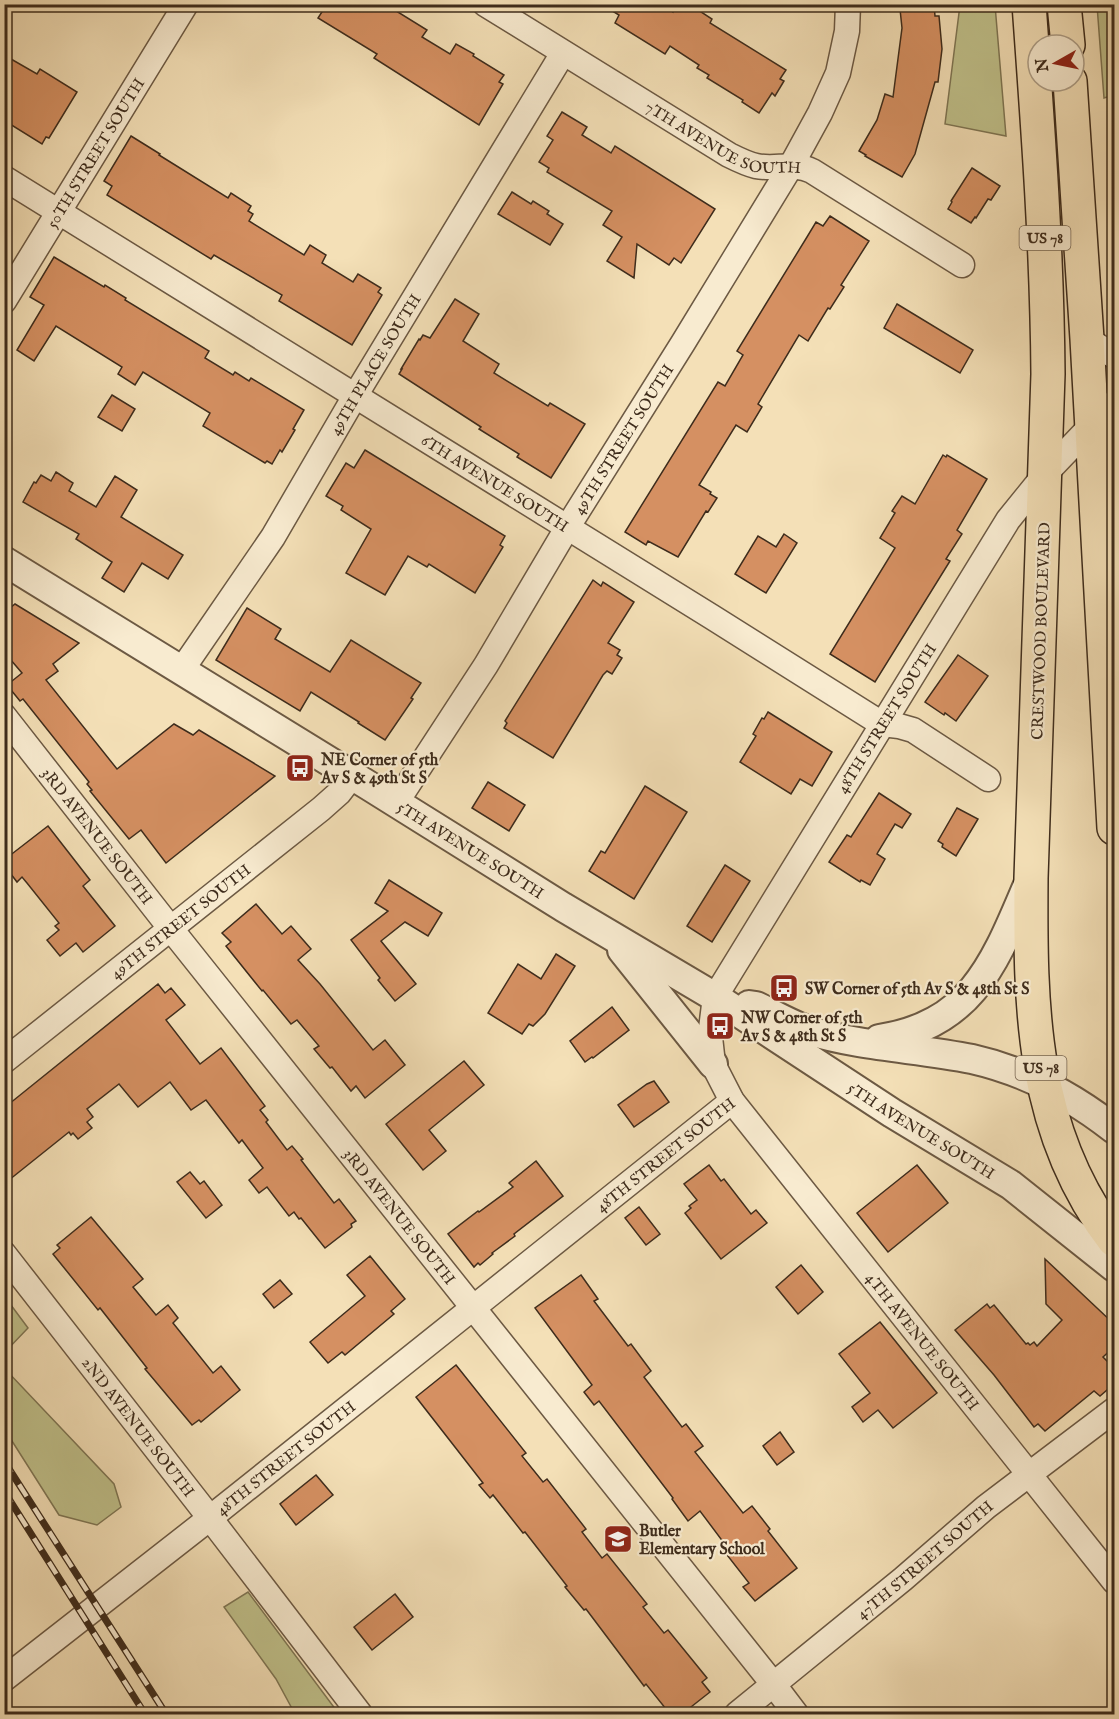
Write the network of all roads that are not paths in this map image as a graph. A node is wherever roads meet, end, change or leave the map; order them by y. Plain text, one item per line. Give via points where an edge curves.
1 (186, 4) edge
2 (485, 4) edge
3 (848, 4) edge
4 (1029, 4) edge
5 (1065, 4) edge
6 (1067, 33) edge
7 (563, 53) junction
8 (1071, 93) edge
9 (791, 166) junction
10 (4, 178) edge
11 (60, 212) junction
12 (962, 266) dead end
13 (4, 301) edge
14 (1087, 339) junction
15 (1114, 356) edge
16 (355, 396) junction
17 (1114, 403) edge
18 (1091, 426) junction
19 (1046, 472) junction
20 (567, 528) junction
21 (4, 561) edge
22 (181, 671) junction
23 (4, 716) edge
24 (882, 724) junction
25 (352, 776) junction
26 (988, 779) dead end
27 (396, 803) junction
28 (1114, 828) edge
29 (1031, 879) junction
30 (171, 929) junction
31 (611, 936) junction
32 (719, 1000) junction
33 (850, 1041) junction
34 (4, 1061) edge
35 (713, 1064) junction
36 (1043, 1084) junction
37 (732, 1101) junction
38 (1114, 1129) edge
39 (1114, 1240) edge
40 (4, 1254) edge
41 (1114, 1267) edge
42 (473, 1308) junction
43 (1114, 1410) edge
44 (1029, 1474) junction
45 (210, 1518) junction
46 (1114, 1581) edge
47 (4, 1679) edge
48 (774, 1685) junction
49 (360, 1714) edge
50 (737, 1714) edge
51 (796, 1714) edge

1 - 11 street, 50TH STREET SOUTH
2 - 7 street, 7TH AVENUE SOUTH
3 - 9 street, 49TH STREET SOUTH via 847,31 837,73
4 - 19 main road, CRESTWOOD BOULEVARD / US 78 via 1047,297
5 - 6 main road
7 - 9 street, 7TH AVENUE SOUTH via 729,155 754,166
7 - 16 street, 49TH PLACE SOUTH
8 - 14 main road, US 78
9 - 12 street, 7TH AVENUE SOUTH via 813,171
9 - 20 street, 49TH STREET SOUTH
10 - 11 street, 6TH AVENUE SOUTH
11 - 13 street, 50TH STREET SOUTH
11 - 16 street, 6TH AVENUE SOUTH
14 - 15 street
14 - 18 main road, US 78
16 - 20 street, 6TH AVENUE SOUTH
16 - 22 street, 49TH PLACE SOUTH via 273,537
17 - 18 street
18 - 19 street, 48TH STREET SOUTH
18 - 28 main road, US 78
19 - 24 street, 48TH STREET SOUTH via 1008,520
19 - 29 main road, CRESTWOOD BOULEVARD / US 78
20 - 24 street, 6TH AVENUE SOUTH
20 - 27 street, 49TH STREET SOUTH via 486,665
21 - 22 street, 5TH AVENUE SOUTH
22 - 25 street, 5TH AVENUE SOUTH
23 - 30 street, 3RD AVENUE SOUTH
24 - 26 street, 6TH AVENUE SOUTH via 913,730
24 - 32 street, 48TH STREET SOUTH
25 - 27 street, 5TH AVENUE SOUTH
25 - 30 street, 49TH STREET SOUTH via 321,809
27 - 31 street, 5TH AVENUE SOUTH
29 - 33 street via 991,964 962,1003 910,1032
29 - 36 main road, CRESTWOOD BOULEVARD / US 78 via 1033,997
30 - 34 street, 49TH STREET SOUTH
30 - 42 street, 3RD AVENUE SOUTH
31 - 32 street, 5TH AVENUE SOUTH
31 - 35 street
32 - 33 street, 5TH AVENUE SOUTH via 756,1006 808,1030
32 - 35 street, 48TH STREET SOUTH via 710,1026
32 - 41 street, 5TH AVENUE SOUTH via 1011,1185
33 - 36 street, 5TH AVENUE SOUTH via 973,1060
35 - 37 street, 48TH STREET SOUTH
36 - 38 street, 5TH AVENUE SOUTH via 1093,1112
36 - 39 main road, CRESTWOOD BOULEVARD / US 78 via 1069,1165
37 - 42 street, 48TH STREET SOUTH
37 - 44 street, 4TH AVENUE SOUTH
40 - 45 street, 2ND AVENUE SOUTH
42 - 45 street, 48TH STREET SOUTH
42 - 48 street, 3RD AVENUE SOUTH
43 - 44 street, 47TH STREET SOUTH
44 - 46 street, 4TH AVENUE SOUTH
44 - 48 street, 47TH STREET SOUTH
45 - 47 street, 48TH STREET SOUTH
45 - 49 street, 2ND AVENUE SOUTH
48 - 50 street, 47TH STREET SOUTH
48 - 51 street, 3RD AVENUE SOUTH

